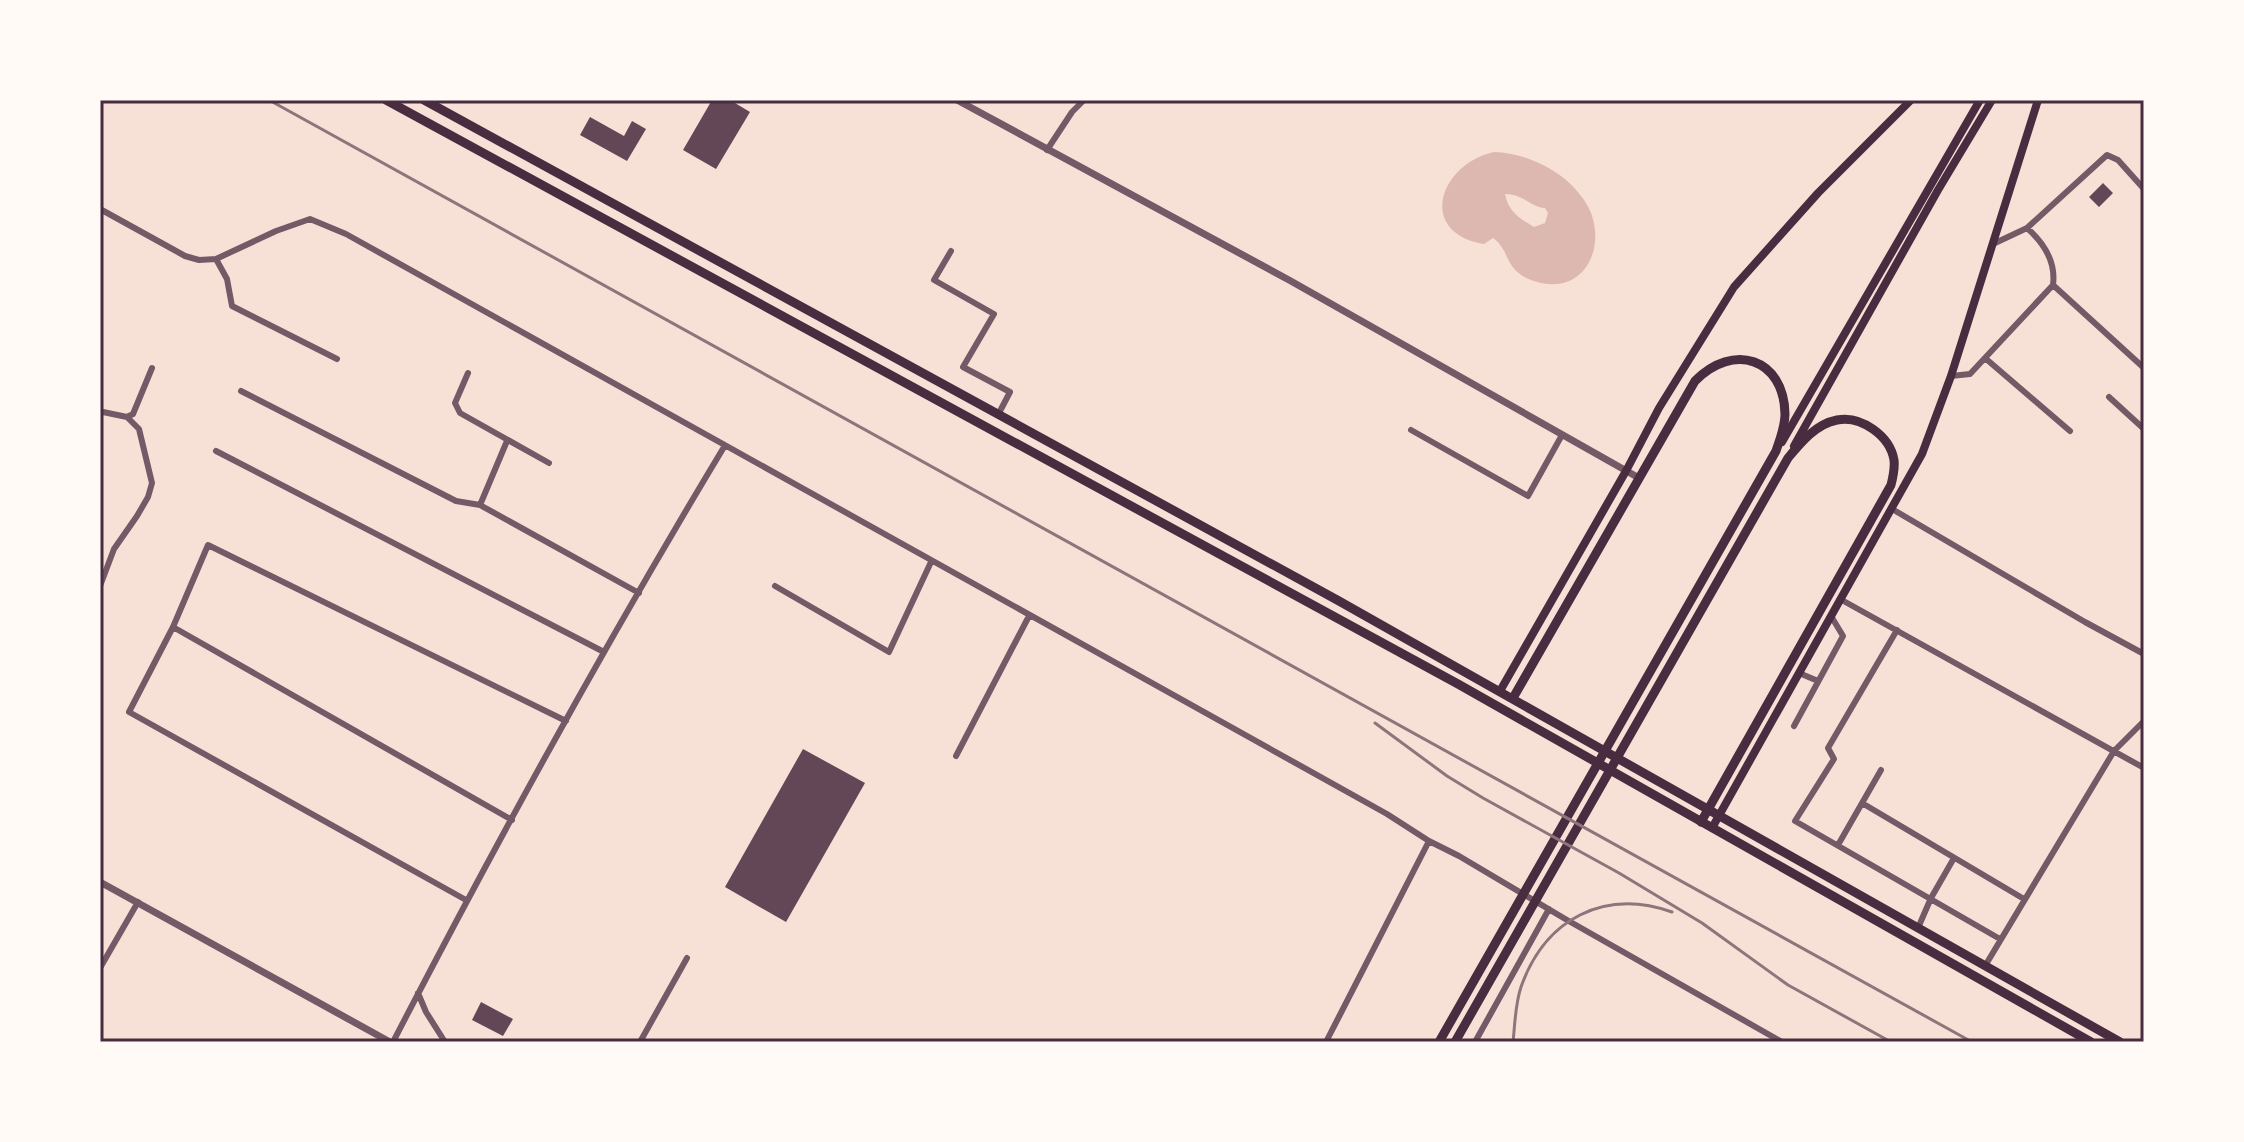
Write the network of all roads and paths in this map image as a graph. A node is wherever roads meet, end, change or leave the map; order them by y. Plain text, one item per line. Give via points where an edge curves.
1 (386, 100) edge
2 (424, 100) edge
3 (957, 100) edge
4 (1084, 100) edge
5 (1911, 100) edge
6 (1980, 100) edge
7 (1992, 100) edge
8 (2038, 100) edge
9 (1047, 150) junction
10 (2144, 189) edge
11 (100, 209) edge
12 (2027, 228) junction
13 (1993, 244) junction
14 (951, 251) dead end
15 (216, 259) junction
16 (2053, 285) junction
17 (1985, 358) junction
18 (337, 359) dead end
19 (152, 368) dead end
20 (2144, 368) edge
21 (468, 373) dead end
22 (1951, 376) junction
23 (241, 391) dead end
24 (2109, 397) dead end
25 (999, 413) junction
26 (100, 414) edge
27 (127, 417) junction
28 (2144, 429) edge
29 (1411, 430) dead end
30 (2070, 431) dead end
31 (1562, 435) junction
32 (507, 441) junction
33 (724, 447) junction
34 (216, 451) dead end
35 (1776, 451) junction
36 (1788, 458) junction
37 (549, 463) dead end
38 (1626, 471) junction
39 (1639, 478) junction
40 (480, 505) junction
41 (1892, 509) junction
42 (931, 562) junction
43 (1295, 577) junction
44 (100, 586) edge
45 (775, 586) dead end
46 (1287, 592) junction
47 (639, 593) junction
48 (1840, 599) junction
49 (1029, 616) junction
50 (1831, 616) junction
51 (173, 627) junction
52 (1897, 630) junction
53 (604, 652) junction
54 (2144, 654) edge
55 (1799, 673) junction
56 (1818, 681) junction
57 (1500, 691) junction
58 (1513, 698) junction
59 (566, 721) junction
60 (2144, 721) edge
61 (1794, 726) dead end
62 (2114, 751) junction
63 (956, 756) dead end
64 (2144, 768) edge
65 (1881, 770) dead end
66 (1862, 803) junction
67 (1708, 810) junction
68 (1719, 816) junction
69 (512, 820) junction
70 (1701, 822) junction
71 (1712, 828) junction
72 (1429, 841) junction
73 (1838, 845) junction
74 (1954, 858) junction
75 (100, 882) edge
76 (1931, 898) junction
77 (2024, 899) junction
78 (466, 900) junction
79 (138, 902) junction
80 (1549, 909) junction
81 (1918, 928) junction
82 (2000, 939) junction
83 (1938, 941) junction
84 (1931, 953) junction
85 (687, 958) dead end
86 (1985, 966) junction
87 (100, 968) edge
88 (418, 993) junction
89 (391, 1042) edge
90 (445, 1042) edge
91 (640, 1042) edge
92 (1326, 1042) edge
93 (1439, 1042) edge
94 (1455, 1042) edge
95 (1475, 1042) edge
96 (1782, 1042) edge
97 (2091, 1042) edge
98 (2120, 1042) edge

1 - 46 main road
2 - 25 main road
3 - 9 street
4 - 9 street
5 - 38 main road via 1734,287
6 - 35 main road
7 - 36 main road
8 - 13 main road
9 - 31 street
10 - 12 street via 2107,155
11 - 15 street via 185,256
12 - 13 street
12 - 16 street via 2049,255
13 - 22 main road
14 - 25 street via 934,280 994,314 963,367 1010,392
15 - 18 street via 232,306
15 - 33 street via 310,219 346,234
16 - 17 street
16 - 20 street
17 - 22 street via 1970,374
17 - 30 street
19 - 27 street
21 - 32 street via 455,403 460,413
22 - 41 main road via 1922,454
23 - 40 street via 456,501
24 - 28 street
25 - 43 main road
26 - 27 street
27 - 44 street via 139,429 152,483 114,549
29 - 31 street via 1528,496
31 - 38 street
32 - 37 street
32 - 40 street
33 - 42 street
33 - 47 street
34 - 53 street
35 - 39 main road via 1785,416 1778,382 1760,364 1734,358 1706,369 1695,381
35 - 93 main road
36 - 67 main road via 1821,426 1839,419 1859,421 1889,444 1894,471 1884,498
36 - 94 main road
38 - 39 street
38 - 57 main road
39 - 58 main road
40 - 47 street
41 - 48 main road
41 - 54 street
42 - 45 street via 889,652
42 - 49 street
43 - 46 main road
43 - 57 main road
46 - 70 main road
47 - 53 street
48 - 50 main road
48 - 52 street
49 - 63 street
49 - 72 street
50 - 55 main road
50 - 56 street via 1843,636
51 - 59 street via 208,545
51 - 69 street
51 - 78 street via 129,712
52 - 62 street
52 - 73 street via 1828,748 1834,759 1795,821
53 - 59 street
55 - 56 street
55 - 68 main road
56 - 61 street
57 - 58 main road
58 - 67 main road
59 - 69 street
60 - 62 street
62 - 64 street
62 - 77 street
65 - 66 street
66 - 73 street
66 - 74 street
67 - 68 main road
67 - 70 main road
68 - 71 main road
68 - 81 main road
69 - 78 street
70 - 71 main road
71 - 84 main road
72 - 80 street
72 - 92 street
73 - 76 street
74 - 76 street
74 - 77 street
75 - 79 street
76 - 81 street
76 - 82 street
77 - 82 street
78 - 88 street
79 - 87 street
79 - 89 street
80 - 95 street
80 - 96 street
81 - 83 main road
82 - 86 street
83 - 84 main road via 1939,950
83 - 86 main road
84 - 97 main road
85 - 91 street
86 - 98 main road
88 - 89 street
88 - 90 street

